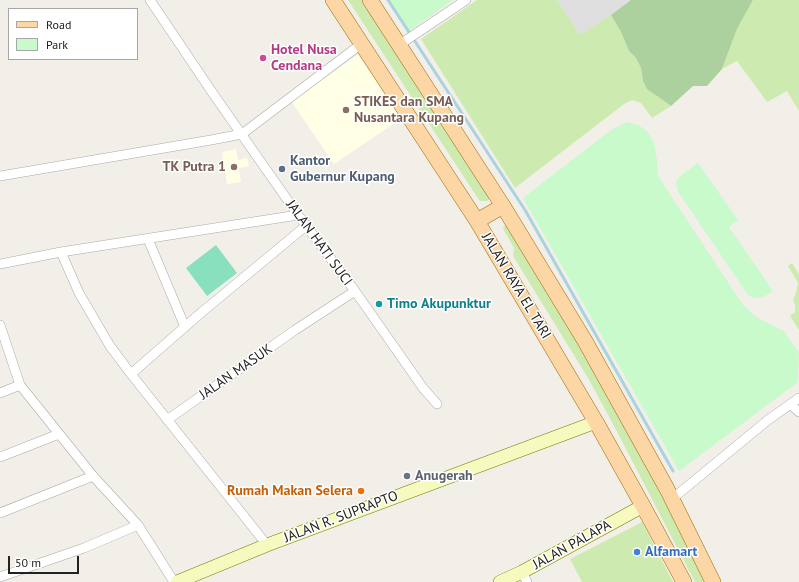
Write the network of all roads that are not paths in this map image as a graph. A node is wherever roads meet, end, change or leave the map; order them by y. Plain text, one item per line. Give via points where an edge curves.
1 (150, 0) edge
2 (332, 0) edge
3 (370, 0) edge
4 (466, 0) edge
5 (402, 43) junction
6 (361, 44) junction
7 (242, 134) junction
8 (0, 176) edge
9 (503, 206) junction
10 (298, 215) junction
11 (477, 221) junction
12 (307, 225) junction
13 (148, 239) junction
14 (61, 252) junction
15 (0, 264) edge
16 (354, 291) junction
17 (0, 325) edge
18 (185, 327) junction
19 (3, 343) edge
20 (130, 374) junction
21 (20, 385) junction
22 (0, 393) edge
23 (799, 398) edge
24 (437, 404) dead end
25 (790, 404) junction
26 (799, 412) edge
27 (167, 420) junction
28 (596, 422) junction
29 (60, 434) junction
30 (0, 457) edge
31 (93, 476) junction
32 (672, 499) junction
33 (643, 506) junction
34 (0, 513) edge
35 (138, 525) junction
36 (267, 544) junction
37 (0, 577) edge
38 (524, 577) edge
39 (176, 582) edge
40 (500, 582) edge
41 (684, 582) edge
42 (713, 582) edge

1 - 7 street, JALAN HATI SUCI
2 - 6 main road, JALAN RAYA EL TARI
3 - 5 main road
4 - 5 street
5 - 9 main road
6 - 7 street
6 - 11 main road, JALAN RAYA EL TARI
7 - 8 street
7 - 10 street, JALAN HATI SUCI
9 - 11 main road
9 - 32 main road via 585,341
10 - 12 street, JALAN HATI SUCI
10 - 13 street
11 - 28 main road, JALAN RAYA EL TARI
12 - 16 street, JALAN HATI SUCI
12 - 18 street
13 - 14 street
13 - 18 street
14 - 15 street
14 - 20 street via 79,293 110,346
16 - 24 street, JALAN HATI SUCI
16 - 27 street, JALAN MASUK
17 - 19 street
18 - 20 street
19 - 21 street
20 - 27 street
21 - 22 street
21 - 29 street
23 - 25 street
25 - 26 street
25 - 32 street
27 - 36 street
28 - 33 main road, JALAN RAYA EL TARI
28 - 36 street, JALAN R. SUPRAPTO
29 - 30 street
29 - 31 street
31 - 34 street
31 - 35 street
32 - 42 main road
33 - 38 street, JALAN PALAPA
33 - 41 main road, JALAN RAYA EL TARI
35 - 37 street via 84,548
35 - 39 street
36 - 39 street, JALAN R. SUPRAPTO
38 - 40 street, JALAN PALAPA

